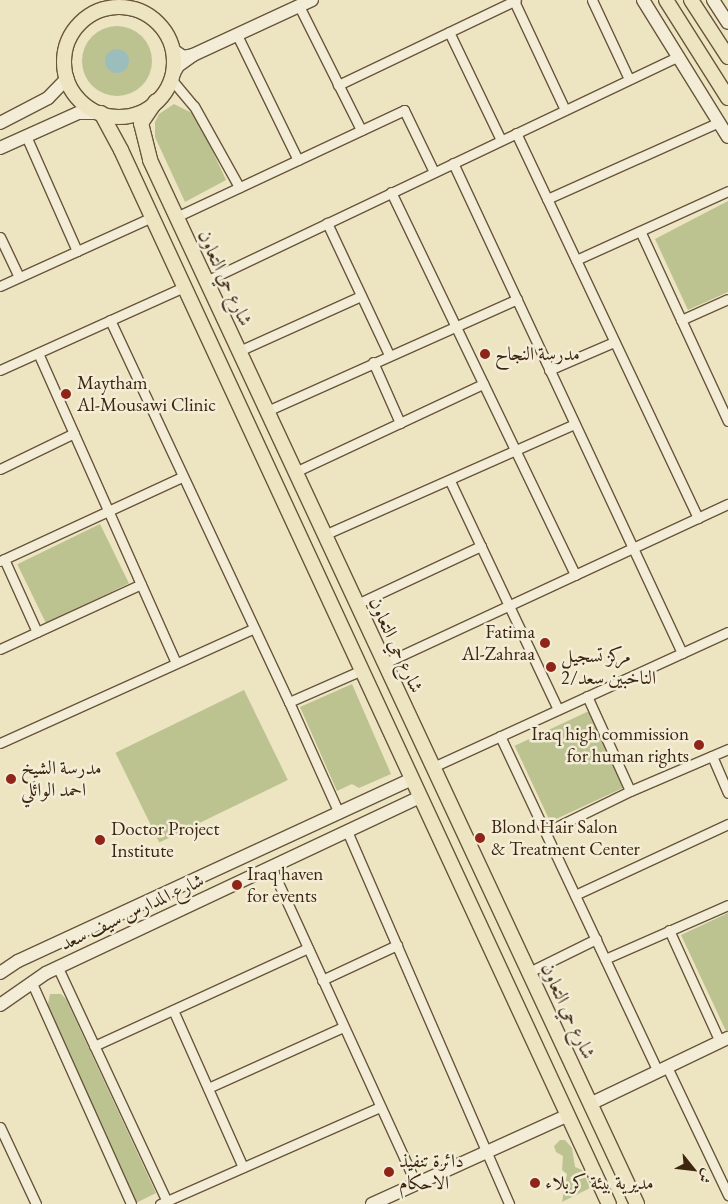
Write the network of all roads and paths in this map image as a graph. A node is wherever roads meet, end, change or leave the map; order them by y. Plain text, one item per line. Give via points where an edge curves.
1 (109, 0) edge
2 (140, 0) edge
3 (312, 0) edge
4 (515, 0) edge
5 (592, 0) edge
6 (643, 0) edge
7 (666, 0) edge
8 (691, 0) edge
9 (715, 1) edge
10 (299, 6) junction
11 (97, 11) junction
12 (148, 15) junction
13 (728, 23) edge
14 (449, 32) junction
15 (238, 34) junction
16 (172, 49) junction
17 (193, 55) junction
18 (679, 56) junction
19 (728, 58) edge
20 (67, 78) junction
21 (171, 79) junction
22 (629, 80) junction
23 (338, 85) junction
24 (728, 98) edge
25 (156, 101) junction
26 (565, 110) junction
27 (101, 114) junction
28 (718, 122) junction
29 (0, 123) edge
30 (361, 130) junction
31 (516, 133) junction
32 (26, 136) junction
33 (728, 137) edge
34 (501, 140) junction
35 (0, 148) edge
36 (298, 160) junction
37 (453, 163) junction
38 (434, 172) junction
39 (239, 187) junction
40 (728, 191) edge
41 (392, 192) junction
42 (547, 199) junction
43 (152, 217) junction
44 (176, 217) junction
45 (327, 223) junction
46 (641, 233) junction
47 (0, 237) edge
48 (78, 251) junction
49 (576, 260) junction
50 (19, 277) junction
51 (206, 281) junction
52 (0, 286) edge
53 (184, 287) junction
54 (361, 296) junction
55 (728, 299) edge
56 (517, 300) junction
57 (110, 320) junction
58 (682, 320) junction
59 (455, 326) junction
60 (614, 342) junction
61 (239, 351) junction
62 (38, 353) junction
63 (389, 355) junction
64 (372, 362) junction
65 (0, 370) edge
66 (550, 370) junction
67 (483, 384) junction
68 (267, 411) junction
69 (728, 421) edge
70 (400, 423) junction
71 (575, 424) junction
72 (74, 433) junction
73 (515, 451) junction
74 (0, 469) edge
75 (295, 472) junction
76 (182, 477) junction
77 (450, 481) junction
78 (728, 504) edge
79 (108, 511) junction
80 (698, 518) junction
81 (324, 535) junction
82 (480, 546) junction
83 (633, 548) junction
84 (2, 560) edge
85 (575, 575) junction
86 (141, 584) junction
87 (357, 604) junction
88 (509, 606) junction
89 (253, 629) junction
90 (36, 632) junction
91 (728, 632) edge
92 (0, 649) edge
93 (682, 653) junction
94 (385, 662) junction
95 (176, 663) junction
96 (362, 670) junction
97 (587, 696) junction
98 (289, 702) junction
99 (403, 703) junction
100 (558, 709) junction
101 (382, 714) junction
102 (415, 730) junction
103 (500, 736) junction
104 (393, 737) junction
105 (0, 743) edge
106 (728, 749) edge
107 (712, 756) junction
108 (433, 767) junction
109 (412, 779) junction
110 (630, 791) junction
111 (728, 793) edge
112 (420, 797) junction
113 (339, 813) junction
114 (728, 824) edge
115 (347, 832) junction
116 (546, 832) junction
117 (228, 865) junction
118 (271, 867) junction
119 (205, 875) junction
120 (235, 884) junction
121 (214, 894) junction
122 (575, 895) junction
123 (728, 905) edge
124 (668, 930) junction
125 (596, 939) junction
126 (397, 945) junction
127 (308, 948) junction
128 (605, 959) junction
129 (58, 968) junction
130 (529, 972) junction
131 (0, 973) edge
132 (322, 980) junction
133 (31, 981) junction
134 (0, 1005) edge
135 (172, 1010) junction
136 (343, 1027) junction
137 (724, 1040) edge
138 (94, 1046) junction
139 (663, 1070) junction
140 (208, 1088) junction
141 (590, 1104) junction
142 (380, 1107) junction
143 (568, 1115) junction
144 (0, 1127) edge
145 (486, 1152) junction
146 (243, 1167) junction
147 (416, 1184) junction
148 (728, 1195) edge
149 (632, 1201) edge
150 (165, 1203) edge
151 (36, 1204) edge
152 (131, 1204) edge
153 (372, 1204) edge
154 (508, 1204) edge
155 (609, 1204) edge

1 - 11 main road
2 - 12 main road
3 - 10 main road
4 - 14 street
4 - 26 street
5 - 22 street
6 - 18 main road
7 - 24 main road
8 - 19 main road
9 - 13 main road
10 - 15 main road
10 - 23 street
11 - 12 main road via 123,7
11 - 20 main road via 81,23 69,39 65,52
12 - 16 main road via 161,27
14 - 23 street
14 - 34 street
15 - 17 main road
15 - 36 street
16 - 17 main road via 180,57
16 - 21 main road
17 - 21 main road via 178,66
18 - 22 street
18 - 28 main road
20 - 27 main road via 83,103
20 - 29 main road via 48,98
21 - 25 main road
21 - 39 street via 194,106
22 - 26 street
23 - 30 street
25 - 27 main road via 130,115
25 - 44 main road, شارع حي التعاون via 143,118 142,137
26 - 31 street
27 - 32 main road via 78,113
27 - 43 main road
28 - 33 main road
28 - 42 street
30 - 36 street
30 - 38 street via 404,110
31 - 34 street
31 - 42 street
32 - 35 main road
32 - 48 street
34 - 37 street
36 - 39 street
37 - 38 street
37 - 56 street
38 - 41 street
39 - 44 street
40 - 46 street
41 - 45 street
41 - 59 street
42 - 49 street
43 - 48 street
43 - 53 main road
44 - 51 main road, شارع حي التعاون
45 - 51 street
45 - 54 street
46 - 49 street
46 - 58 street
47 - 50 street
48 - 50 street
49 - 60 street
50 - 52 street
51 - 61 main road, شارع حي التعاون
53 - 57 street
53 - 96 main road
54 - 61 street
54 - 63 street
55 - 58 street
56 - 59 street
56 - 66 street
57 - 62 street
57 - 76 street
58 - 69 street
59 - 63 street
59 - 67 street
60 - 66 street
60 - 80 street
61 - 68 main road, شارع حي التعاون
62 - 65 street
62 - 72 street
63 - 64 street
64 - 68 street
64 - 70 street
66 - 71 street
67 - 70 street
67 - 73 street
68 - 75 main road, شارع حي التعاون
70 - 75 street
71 - 73 street
71 - 83 street
72 - 74 street
72 - 79 street
73 - 77 street
73 - 85 street
75 - 81 main road, شارع حي التعاون
76 - 79 street
76 - 89 street
77 - 81 street
77 - 82 street
78 - 80 street
79 - 84 street
79 - 86 street
80 - 83 street
81 - 87 main road, شارع حي التعاون
82 - 87 street
82 - 88 street
83 - 85 street
83 - 93 street
84 - 90 street
85 - 88 street
86 - 90 street
86 - 95 street
87 - 94 main road, شارع حي التعاون
88 - 94 street
88 - 100 street
89 - 95 street
89 - 98 street
90 - 92 street
91 - 93 street
93 - 97 street
94 - 99 main road, شارع حي التعاون
95 - 105 street
96 - 98 street
96 - 101 main road
97 - 100 street
97 - 110 street
98 - 113 street
99 - 101 main road via 395,713
99 - 102 main road, شارع حي التعاون
100 - 103 street
101 - 104 main road
102 - 104 main road via 402,728
102 - 108 main road, شارع حي التعاون
103 - 108 street
103 - 116 street
104 - 109 main road
106 - 107 street
107 - 110 street
107 - 111 street
108 - 130 main road, شارع حي التعاون
109 - 112 main road
109 - 113 main road, شارع المدارس سيف سعد
110 - 116 street
112 - 115 main road, شارع المدارس سيف سعد
112 - 143 main road
113 - 117 main road, شارع المدارس سيف سعد
114 - 122 street
115 - 118 main road, شارع المدارس سيف سعد
115 - 126 street
116 - 122 street
117 - 119 main road, شارع المدارس سيف سعد
117 - 120 main road via 226,874
118 - 120 main road, شارع المدارس سيف سعد
118 - 127 street
119 - 121 main road via 215,885
119 - 131 main road, شارع المدارس سيف سعد via 18,961
120 - 121 main road, شارع المدارس سيف سعد
121 - 129 main road, شارع المدارس سيف سعد
122 - 125 street
123 - 124 street
124 - 128 street
124 - 137 street
125 - 128 street
125 - 130 street
126 - 132 street
126 - 145 street
127 - 132 street
127 - 135 street
128 - 139 street
129 - 133 main road, شارع المدارس سيف سعد
129 - 138 street
130 - 141 main road, شارع حي التعاون
132 - 136 street
133 - 134 main road, شارع المدارس سيف سعد
133 - 152 street
135 - 138 street
135 - 140 street
136 - 140 street
136 - 142 street
137 - 139 main road
138 - 150 street
139 - 141 main road
139 - 148 street
140 - 146 street
141 - 149 main road, شارع حي التعاون
142 - 146 street
142 - 147 street
143 - 145 main road
143 - 155 main road
144 - 151 street
145 - 147 main road
145 - 154 street
146 - 150 street
147 - 153 main road

